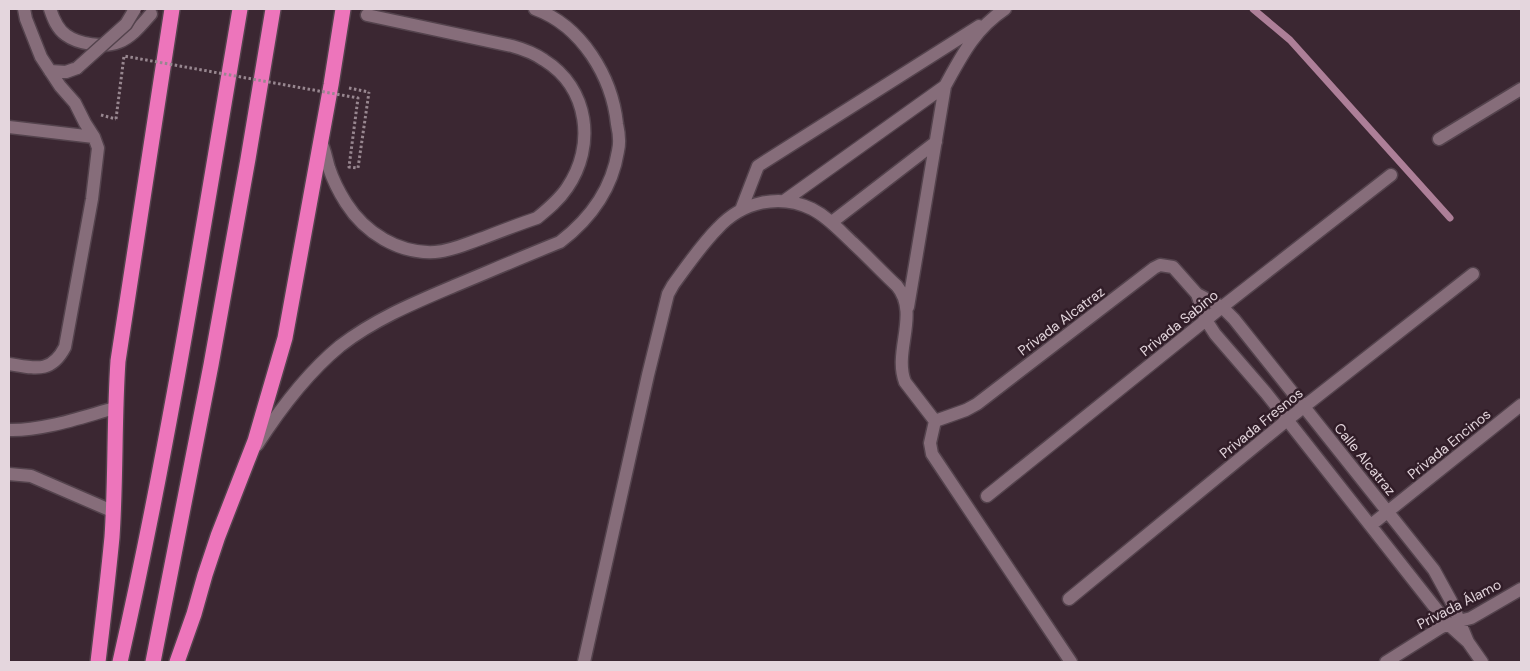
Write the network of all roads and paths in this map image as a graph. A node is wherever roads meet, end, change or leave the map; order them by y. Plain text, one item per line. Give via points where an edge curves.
1 (24, 9) edge
2 (50, 9) edge
3 (135, 9) edge
4 (172, 9) edge
5 (240, 9) edge
6 (273, 9) edge
7 (343, 9) edge
8 (535, 9) edge
9 (1005, 9) edge
10 (151, 14) dead end
11 (367, 15) dead end
12 (990, 19) junction
13 (50, 71) junction
14 (945, 86) junction
15 (1521, 88) edge
16 (368, 92) dead end
17 (116, 119) dead end
18 (9, 127) edge
19 (94, 137) junction
20 (1438, 139) dead end
21 (320, 140) junction
22 (936, 142) junction
23 (1391, 174) dead end
24 (784, 201) junction
25 (741, 210) junction
26 (832, 222) junction
27 (1474, 274) dead end
28 (1197, 294) junction
29 (1222, 307) junction
30 (907, 315) junction
31 (1206, 320) junction
32 (9, 364) edge
33 (1305, 406) junction
34 (1521, 406) edge
35 (115, 408) junction
36 (1287, 420) junction
37 (936, 421) junction
38 (9, 430) edge
39 (244, 470) junction
40 (9, 474) edge
41 (987, 496) dead end
42 (1388, 511) junction
43 (112, 512) junction
44 (1371, 525) junction
45 (1521, 589) edge
46 (1069, 599) dead end
47 (1454, 622) junction
48 (98, 662) edge
49 (120, 662) edge
50 (153, 662) edge
51 (177, 662) edge
52 (584, 662) edge
53 (1071, 662) edge
54 (1386, 662) edge
55 (1482, 662) edge

1 - 13 street via 36,46
2 - 10 street via 66,35 85,42 109,44 119,42
3 - 13 street, bridge via 126,24 77,68 66,72
4 - 35 highway via 118,361
5 - 49 highway via 180,365 146,549
6 - 50 highway via 213,356
7 - 21 highway
8 - 39 street via 559,20 578,39 596,62 612,97 619,150 607,186 592,212 560,242 393,312 341,346 321,363 287,402
9 - 12 street
11 - 21 street via 512,46 545,60 569,84 583,112 585,138 579,165 558,200 536,218 462,246 423,252 382,239 360,220 336,186
12 - 14 street via 975,36
12 - 25 street via 758,166
13 - 19 street via 75,103
14 - 22 street
14 - 24 street
15 - 20 street
16 - 17 path, bridge via 358,168 349,167 358,98 124,56
18 - 19 street
19 - 32 street via 98,153 92,199 65,347 54,363 47,366 36,368
21 - 39 highway via 285,338 265,411
22 - 26 street
22 - 30 street
23 - 29 street, Privada Sabino
24 - 25 street via 758,202
24 - 26 street via 812,209
25 - 52 street via 718,227 668,294
26 - 30 street via 902,292
27 - 33 street, Privada Fresnos
28 - 29 street, Privada Alcatraz
28 - 31 street, Privada Alcatraz
28 - 37 street, Privada Alcatraz via 1173,267 1160,265 977,404
29 - 31 street, Privada Sabino
29 - 33 street, Calle Alcatraz
30 - 37 street via 902,376
31 - 36 street, Calle Alcatraz
31 - 41 street, Privada Sabino
33 - 36 street, Privada Fresnos
33 - 42 street, Calle Alcatraz
34 - 42 street, Privada Encinos
35 - 38 street via 79,419
35 - 43 highway
36 - 44 street, Calle Alcatraz
36 - 46 street, Privada Fresnos
37 - 53 street via 930,443 932,454
39 - 51 highway via 218,536
40 - 43 street via 31,476
42 - 44 street, Privada Encinos
42 - 47 street, Calle Alcatraz via 1443,584
43 - 48 highway
44 - 47 street, Calle Alcatraz
45 - 47 street, Privada Álamo via 1480,614
47 - 54 street, Privada Álamo
47 - 55 street, Calle Alcatraz

